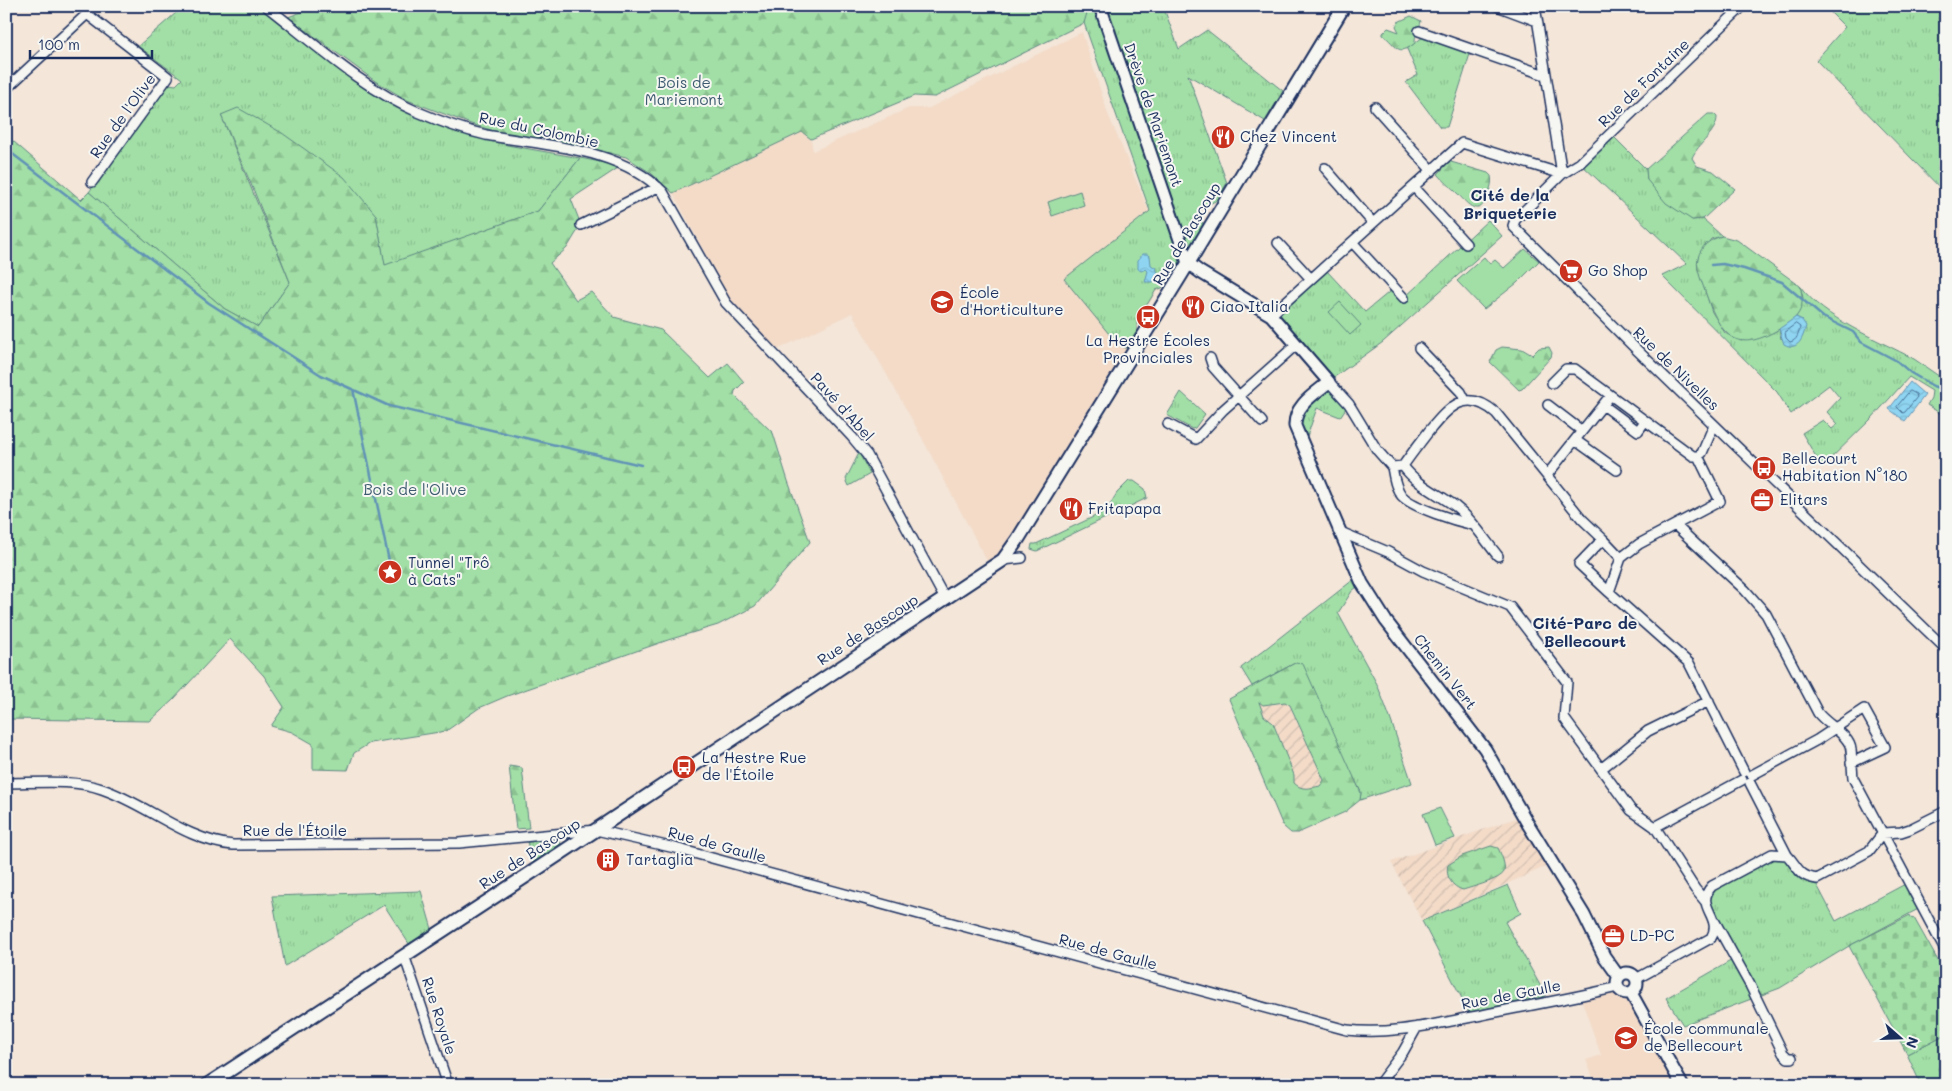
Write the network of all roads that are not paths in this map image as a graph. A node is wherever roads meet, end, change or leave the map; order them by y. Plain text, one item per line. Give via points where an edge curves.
1 (266, 6) edge
2 (1100, 6) edge
3 (1344, 6) edge
4 (1497, 6) edge
5 (1535, 6) edge
6 (1743, 6) edge
7 (89, 10) edge
8 (1537, 21) junction
9 (1419, 32) dead end
10 (1545, 75) junction
11 (6, 89) edge
12 (1375, 108) dead end
13 (1325, 168) dead end
14 (1432, 171) junction
15 (1562, 174) junction
16 (92, 182) dead end
17 (658, 187) junction
18 (1414, 187) junction
19 (1373, 223) junction
20 (581, 225) dead end
21 (1352, 242) junction
22 (1278, 244) dead end
23 (1466, 244) dead end
24 (1188, 263) junction
25 (1311, 279) junction
26 (1404, 298) dead end
27 (726, 303) joint
28 (1271, 315) junction
29 (1297, 344) junction
30 (1419, 348) dead end
31 (1210, 358) dead end
32 (1329, 382) junction
33 (1552, 382) dead end
34 (1240, 396) junction
35 (1610, 396) junction
36 (1465, 400) junction
37 (1603, 405) junction
38 (1548, 406) dead end
39 (1645, 421) junction
40 (1262, 422) dead end
41 (1168, 424) dead end
42 (1714, 425) junction
43 (1582, 431) junction
44 (1575, 440) junction
45 (1698, 456) junction
46 (1402, 466) junction
47 (1392, 467) junction
48 (1616, 470) dead end
49 (1547, 475) junction
50 (1473, 525) junction
51 (1674, 525) junction
52 (1338, 530) junction
53 (1602, 539) junction
54 (1498, 556) dead end
55 (1022, 558) dead end
56 (1621, 558) junction
57 (1003, 560) junction
58 (1609, 592) junction
59 (945, 599) junction
60 (1946, 649) edge
61 (1709, 701) junction
62 (1834, 729) junction
63 (1851, 763) junction
64 (1601, 769) junction
65 (1747, 778) junction
66 (6, 783) edge
67 (1946, 810) edge
68 (1655, 827) junction
69 (596, 830) junction
70 (1883, 833) junction
71 (1788, 855) junction
72 (1705, 900) junction
73 (1714, 920) junction
74 (1946, 952) edge
75 (404, 955) junction
76 (1636, 979) junction
77 (1618, 982) junction
78 (1631, 992) junction
79 (1416, 1028) junction
80 (1792, 1058) dead end
81 (208, 1085) edge
82 (448, 1085) edge
83 (1378, 1085) edge
84 (1682, 1085) edge

1 - 17 street, Rue du Colombie via 357,76 418,112 483,134 592,153 624,164
2 - 24 street, Drève de Mariemont
3 - 24 main road, Rue de Bascoup
4 - 8 street
5 - 8 street
6 - 15 street, Rue de Fontaine via 1580,164
7 - 11 street, Rue de l'Olive
7 - 16 street, Rue de l'Olive via 168,77
8 - 10 street
9 - 10 street
10 - 15 street
12 - 14 street
13 - 19 street
14 - 15 street via 1462,143
14 - 18 street
15 - 42 street, Rue de Nivelles via 1515,220 1513,226
17 - 20 street
17 - 27 street, Rue du Colombie
18 - 19 street
18 - 23 street
19 - 21 street
21 - 25 street
21 - 26 street
22 - 25 street
24 - 28 street
24 - 57 main road, Rue de Bascoup
25 - 28 street
27 - 59 street, Pavé d'Abel via 863,450
28 - 29 street
29 - 32 street
29 - 34 street
30 - 36 street
31 - 34 street via 1213,367
32 - 47 street via 1349,404 1377,450
32 - 52 street, Chemin Vert via 1300,407 1295,422
33 - 35 street via 1563,370 1571,368
34 - 40 street
34 - 41 street via 1196,439
35 - 37 street
35 - 39 street
36 - 46 street via 1447,410
36 - 49 street via 1481,402 1496,413
37 - 39 street via 1638,431
37 - 43 street
38 - 43 street
39 - 45 street via 1689,454
42 - 45 street
42 - 60 street, Rue de Nivelles
43 - 44 street
44 - 48 street
44 - 49 street
45 - 51 street via 1720,501
46 - 47 street
46 - 50 street via 1411,477 1455,506
47 - 50 street via 1396,487 1403,497 1454,521
49 - 53 street
50 - 54 street
51 - 56 street
51 - 62 street via 1745,590 1766,614 1818,713
52 - 64 street via 1510,607 1567,682 1564,718
52 - 77 street, Chemin Vert via 1379,612 1485,749 1584,916
53 - 56 street
53 - 58 street via 1580,564
55 - 57 street
56 - 58 street
57 - 59 main road, Rue de Bascoup
58 - 61 street via 1689,663
59 - 69 main road, Rue de Bascoup
61 - 64 street via 1648,731
61 - 65 street
62 - 63 street via 1847,738
62 - 63 street via 1864,709 1885,747
62 - 65 street
63 - 70 street via 1853,778
64 - 68 street via 1631,810
65 - 68 street
65 - 71 street
66 - 69 street, Rue de l'Étoile via 96,787 200,837 233,845 459,843
67 - 70 street via 1902,832
68 - 72 street
69 - 75 main road, Rue de Bascoup
69 - 79 street, Rue de Gaulle via 674,848 1322,1024 1367,1032
70 - 71 street via 1869,851 1817,879 1799,873
70 - 74 street
71 - 72 street via 1772,854 1712,886
72 - 73 street
73 - 76 street via 1714,932 1707,941
73 - 80 street via 1783,1052
75 - 81 main road, Rue de Bascoup
75 - 82 street, Rue Royale
76 - 77 street via 1626,973
76 - 78 street via 1636,988
77 - 78 street via 1623,992
77 - 79 street, Rue de Gaulle via 1561,1000
78 - 84 street
79 - 83 street

